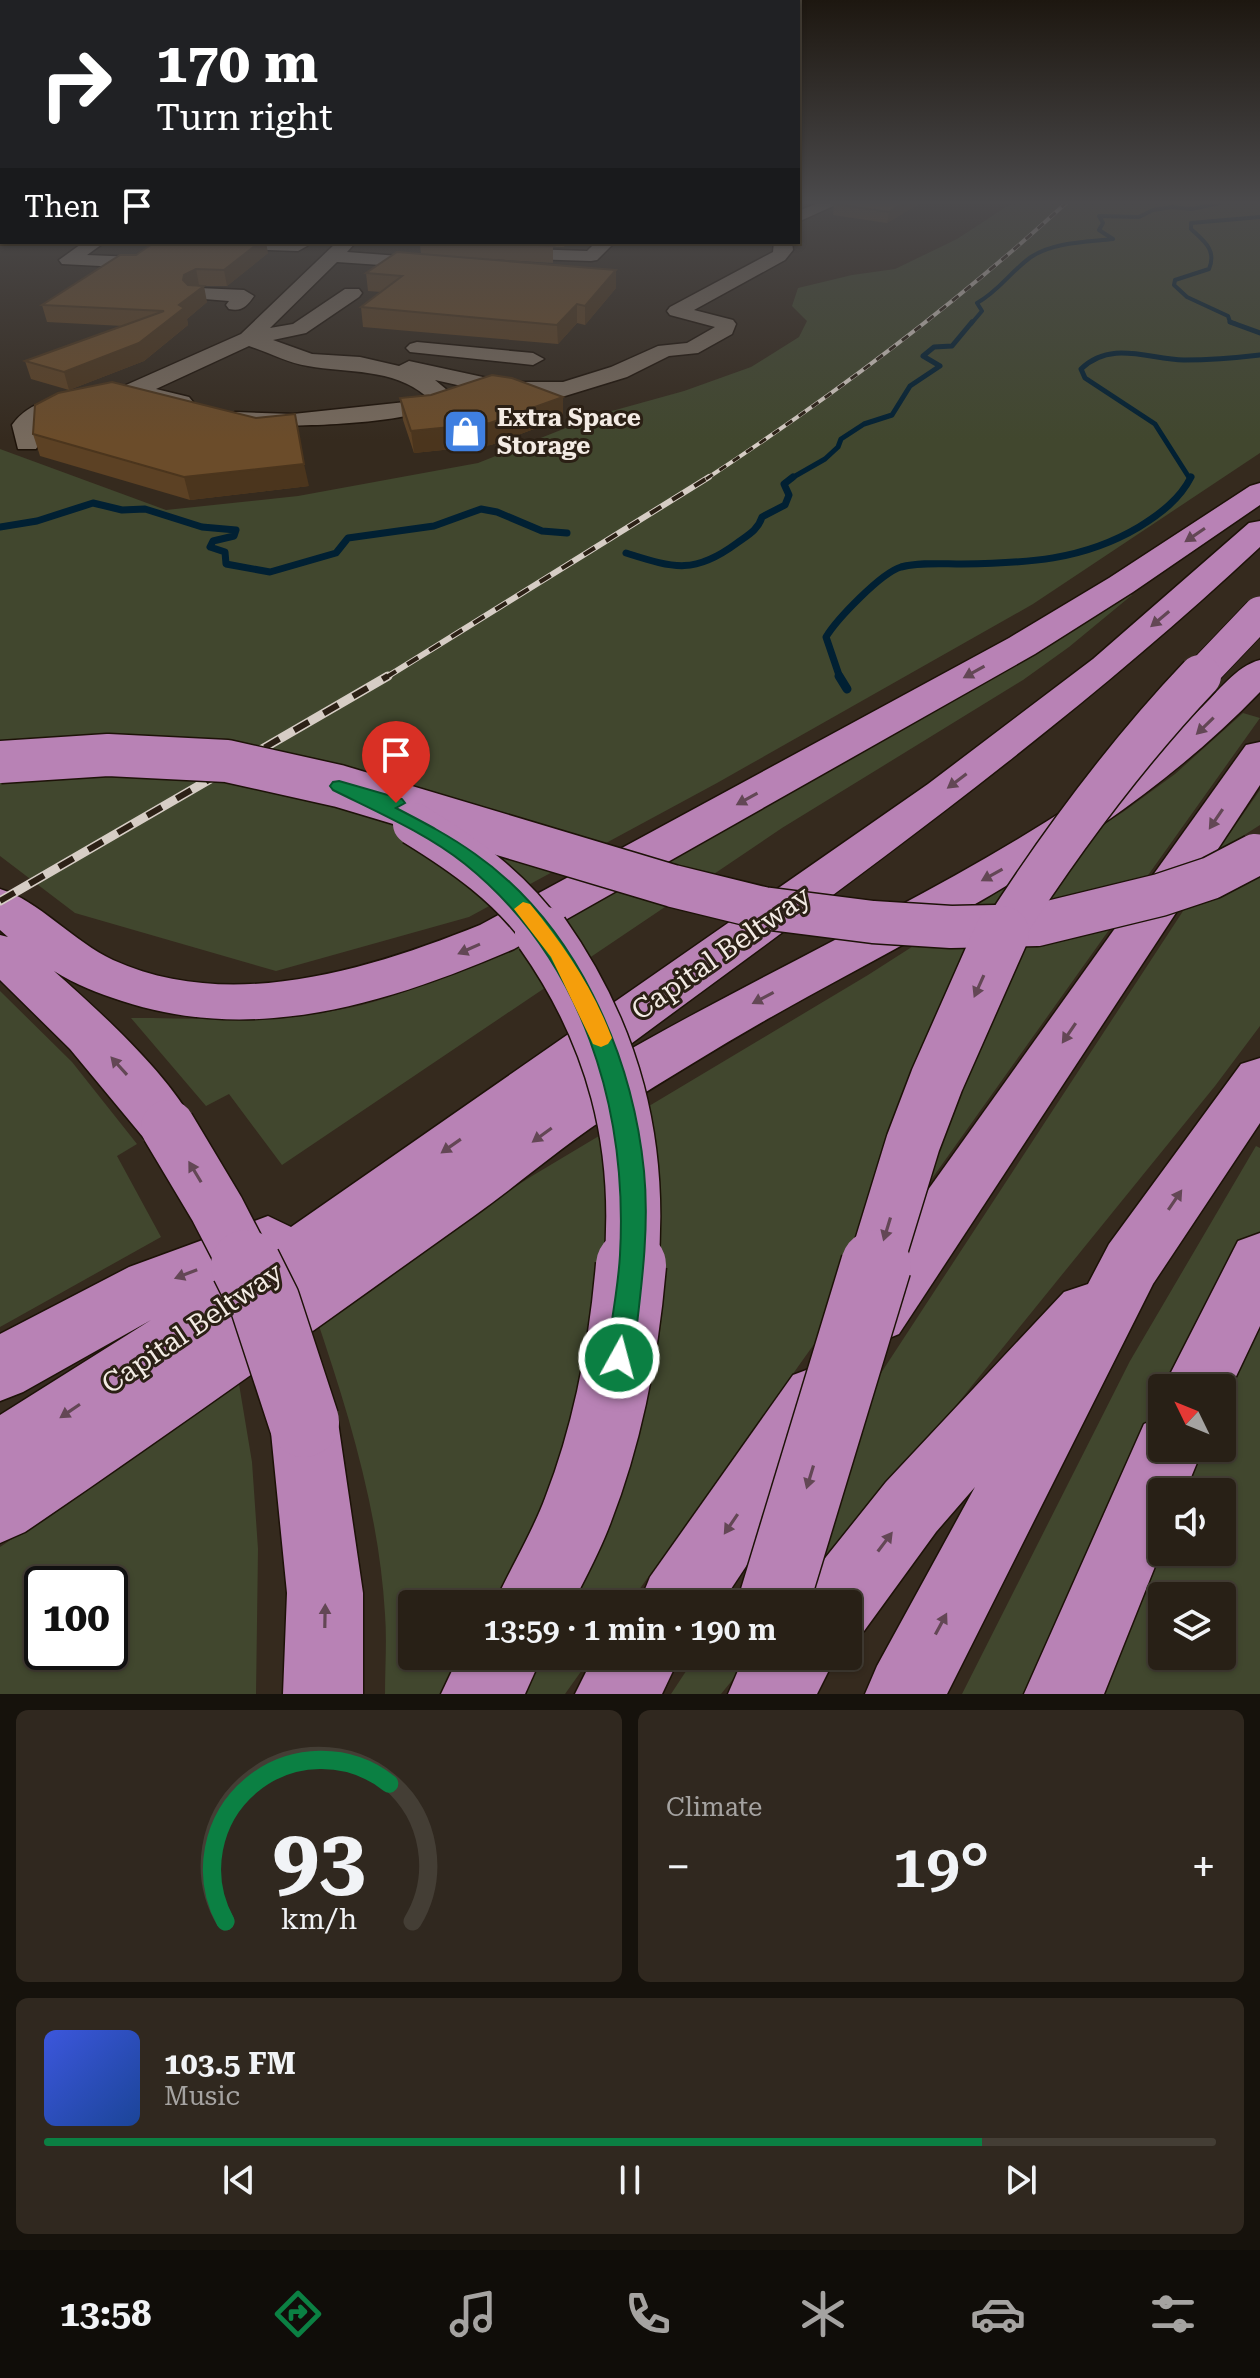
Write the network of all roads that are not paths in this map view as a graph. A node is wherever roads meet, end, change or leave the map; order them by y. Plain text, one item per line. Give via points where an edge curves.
1 (306, 282) edge
2 (355, 282) edge
3 (731, 282) edge
4 (199, 294) edge
5 (236, 305) dead end
6 (299, 329) junction
7 (330, 336) dead end
8 (248, 338) junction
9 (392, 345) dead end
10 (533, 359) dead end
11 (386, 369) junction
12 (134, 390) junction
13 (27, 444) dead end
14 (1260, 492) edge
15 (1260, 530) edge
16 (1260, 613) edge
17 (1260, 671) edge
18 (1260, 754) edge
19 (0, 762) edge
20 (339, 786) junction
21 (1257, 853) edge
22 (0, 905) edge
23 (28, 958) edge
24 (1260, 1079) edge
25 (364, 1207) junction
26 (1260, 1261) edge
27 (1131, 1264) junction
28 (0, 1369) edge
29 (1203, 1374) edge
30 (0, 1454) edge
31 (1162, 1462) edge
32 (0, 1507) edge
33 (540, 1590) edge
34 (687, 1590) edge
35 (777, 1590) edge
36 (848, 1590) edge
37 (495, 1670) edge
38 (631, 1670) edge
39 (754, 1670) edge
40 (786, 1670) edge
41 (323, 1694) edge
42 (481, 1694) edge
43 (615, 1694) edge
44 (747, 1694) edge
45 (768, 1694) edge
46 (905, 1694) edge
47 (1064, 1694) edge

1 - 8 street
2 - 6 street
3 - 11 street via 677,311 726,324 725,330 691,349 665,350 590,382 545,391 506,389 397,366
4 - 5 street via 244,296
6 - 7 street
6 - 8 street
8 - 11 street via 309,360
8 - 12 street
9 - 10 street
11 - 12 street via 427,385 438,399 420,407 293,421 247,418
12 - 13 street via 32,415 24,425
14 -> 23 highway via 1022,646 497,937 437,964 365,987 291,1001 222,1002 163,995
15 -> 25 highway, Capital Beltway via 1072,693 882,839
16 -> 35 highway, bridge via 1147,732 1002,934 913,1143
17 -> 32 highway via 1187,743 1028,855 756,1002 590,1100 174,1392
18 -> 34 highway
19 - 20 highway, bridge via 172,756 227,761
20 - 21 highway, bridge via 673,886 763,908 873,922 1037,925 1160,895 1211,878
20 - 33 highway, bridge via 425,830 470,859 515,899 559,952 594,1018 619,1089 632,1171 632,1256 619,1358 581,1502
22 - 23 highway
41 -> 23 highway, bridge via 325,1593 304,1422 265,1303 168,1127
27 -> 24 highway
25 -> 28 highway via 151,1287
25 -> 30 highway, Capital Beltway via 225,1307
26 - 29 highway
36 -> 27 highway via 911,1507
46 -> 27 highway
31 - 47 highway
37 - 42 highway
38 - 43 highway
39 - 44 highway
40 - 45 highway

